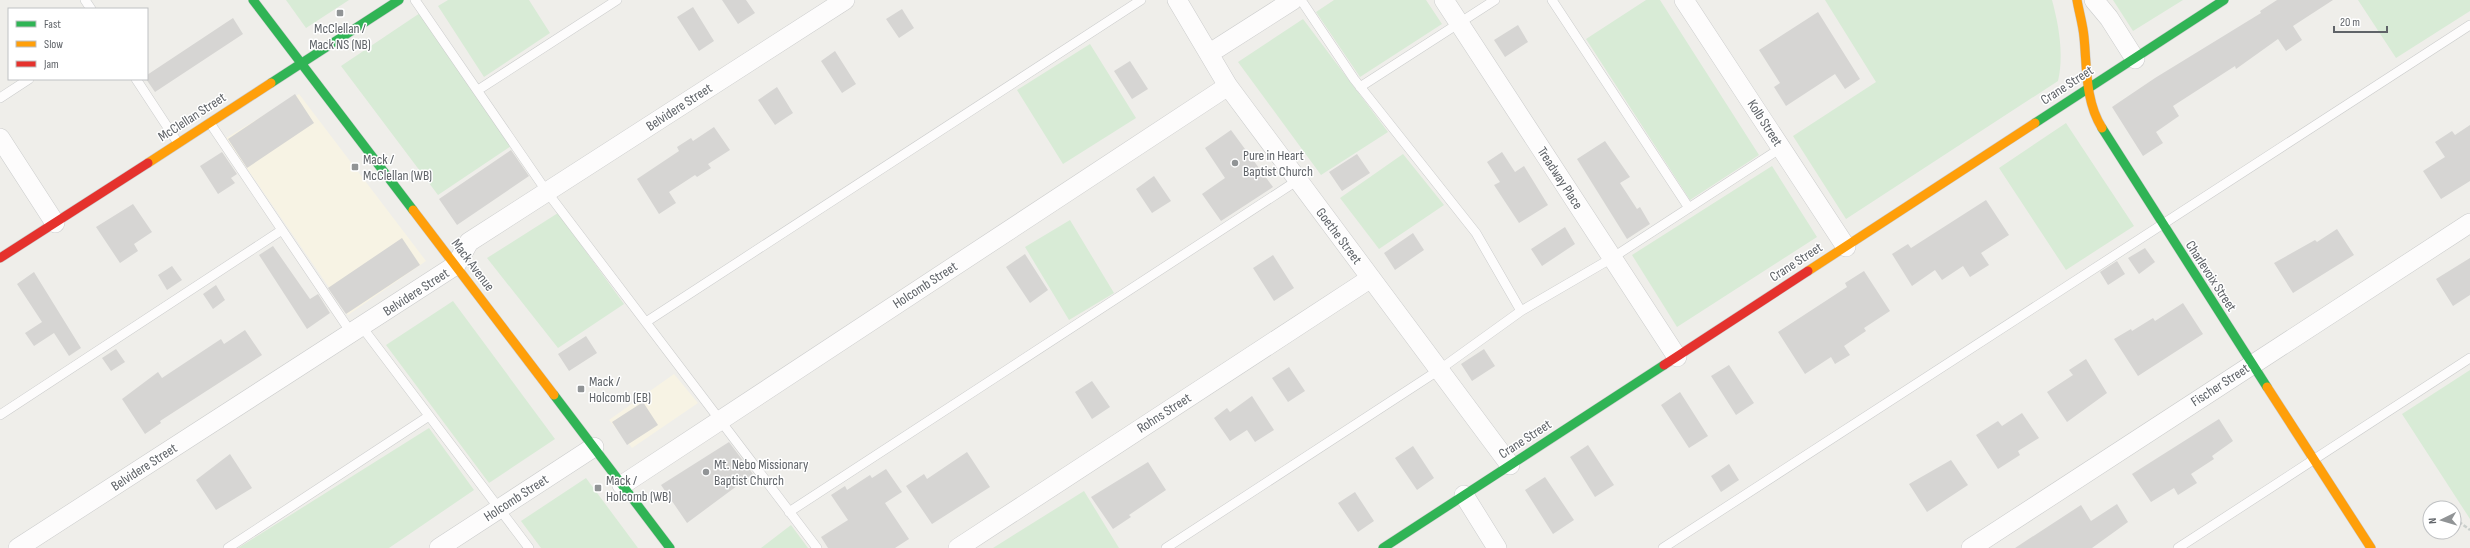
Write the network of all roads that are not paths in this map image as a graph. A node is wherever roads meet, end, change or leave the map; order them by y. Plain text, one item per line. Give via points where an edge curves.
1 (253, 0) edge
2 (400, 0) edge
3 (415, 0) edge
4 (618, 0) edge
5 (845, 0) edge
6 (1141, 0) edge
7 (1177, 0) edge
8 (1293, 0) edge
9 (1301, 0) edge
10 (1444, 0) edge
11 (1495, 0) edge
12 (1552, 0) edge
13 (1684, 0) edge
14 (2077, 0) edge
15 (2094, 0) edge
16 (2224, 0) edge
17 (1459, 23) junction
18 (2470, 25) edge
19 (1210, 53) junction
20 (2135, 59) junction
21 (302, 63) junction
22 (27, 80) edge
23 (137, 80) edge
24 (1228, 86) junction
25 (1360, 87) junction
26 (2088, 89) junction
27 (478, 90) junction
28 (0, 98) edge
29 (210, 123) junction
30 (0, 138) edge
31 (178, 144) junction
32 (1781, 148) junction
33 (1298, 180) junction
34 (547, 192) junction
35 (1688, 208) junction
36 (55, 223) junction
37 (2470, 223) edge
38 (2161, 224) junction
39 (282, 230) junction
40 (1846, 247) junction
41 (0, 258) edge
42 (1612, 258) junction
43 (456, 265) junction
44 (1371, 278) junction
45 (1521, 311) junction
46 (646, 322) junction
47 (357, 330) junction
48 (1676, 357) junction
49 (2470, 358) edge
50 (2252, 365) junction
51 (1439, 370) junction
52 (0, 415) edge
53 (429, 416) junction
54 (719, 421) junction
55 (594, 447) junction
56 (2314, 460) junction
57 (1510, 465) junction
58 (622, 485) junction
59 (1464, 495) junction
60 (500, 508) junction
61 (789, 512) junction
62 (18, 548) edge
63 (228, 548) edge
64 (440, 548) edge
65 (529, 548) edge
66 (670, 548) edge
67 (817, 548) edge
68 (958, 548) edge
69 (1166, 548) edge
70 (1383, 548) edge
71 (1497, 548) edge
72 (1663, 548) edge
73 (1971, 548) edge
74 (2178, 548) edge
75 (2371, 548) edge

1 - 21 street, Mack Avenue
2 - 21 street, McClellan Street
3 - 27 lane
4 - 27 lane
5 - 34 street, Belvidere Street
6 - 46 lane
7 - 19 street, Goethe Street
8 - 19 street
9 - 25 lane
10 - 17 street, Treadway Place
11 - 17 lane
12 - 35 lane
13 - 32 street, Kolb Street
14 - 26 street, Charlevoix Street via 2084,35
15 - 20 street via 2109,18
16 - 20 street, Crane Street
17 - 25 lane
17 - 42 street, Treadway Place
18 - 38 lane
19 - 24 street, Goethe Street
20 - 26 street, Crane Street
21 - 29 street, McClellan Street
21 - 43 street, Mack Avenue
22 - 28 lane
23 - 31 lane
24 - 33 street, Goethe Street
24 - 54 street, Holcomb Street
25 - 45 lane via 1476,233
26 - 38 street, Charlevoix Street via 2096,118
26 - 40 street, Crane Street
27 - 34 lane
29 - 31 street, McClellan Street
29 - 39 lane
30 - 36 street
31 - 36 street, McClellan Street
32 - 35 lane
32 - 40 street, Kolb Street
33 - 44 street, Goethe Street
33 - 61 lane
34 - 43 street, Belvidere Street via 469,242
34 - 46 lane
35 - 42 lane
36 - 41 street, McClellan Street
37 - 50 street, Fischer Street
38 - 50 street, Charlevoix Street
38 - 72 lane
39 - 47 lane
39 - 52 lane
40 - 48 street, Crane Street
42 - 45 lane
42 - 48 street, Treadway Place
43 - 47 street, Belvidere Street
43 - 55 street, Mack Avenue
44 - 51 street, Goethe Street
44 - 68 street, Rohns Street
45 - 51 lane
46 - 54 lane
47 - 53 lane
47 - 62 street, Belvidere Street
48 - 57 street, Crane Street
49 - 56 lane
50 - 56 street, Charlevoix Street
50 - 73 street, Fischer Street
51 - 57 street, Goethe Street
51 - 69 lane
53 - 60 lane
53 - 63 lane
54 - 58 street, Holcomb Street
54 - 61 lane
55 - 58 street, Mack Avenue
55 - 60 street, Holcomb Street
56 - 74 lane
56 - 75 street, Charlevoix Street
57 - 59 street, Crane Street
58 - 66 street, Mack Avenue
59 - 70 street, Crane Street
59 - 71 street
60 - 64 street, Holcomb Street
60 - 65 lane
61 - 67 lane

